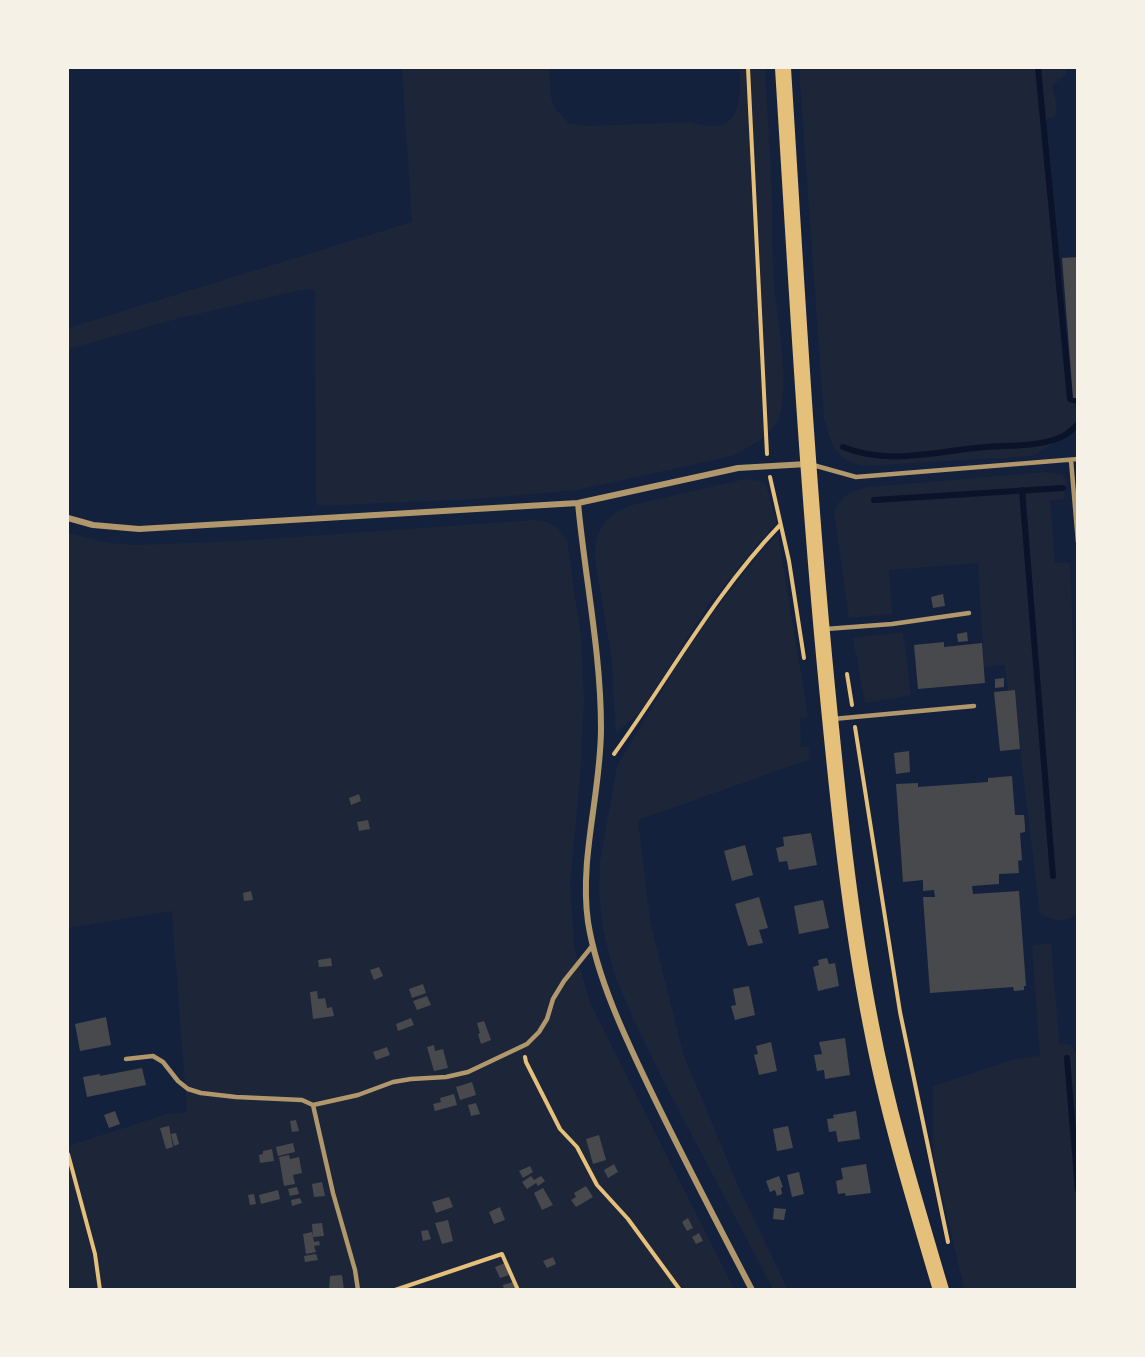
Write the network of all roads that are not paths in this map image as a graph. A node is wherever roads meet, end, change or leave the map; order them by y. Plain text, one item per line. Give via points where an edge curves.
1 (783, 68) edge
2 (1077, 459) edge
3 (1071, 460) junction
4 (808, 464) junction
5 (578, 503) junction
6 (68, 518) edge
7 (1077, 542) edge
8 (969, 613) dead end
9 (821, 630) junction
10 (974, 706) dead end
11 (830, 719) junction
12 (593, 945) junction
13 (126, 1059) dead end
14 (313, 1105) junction
15 (358, 1290) edge
16 (752, 1290) edge
17 (941, 1290) edge

1 - 4 highway
2 - 3 lane
3 - 4 lane via 856,477
3 - 7 lane
4 - 5 street via 738,468
4 - 9 highway
5 - 6 street via 139,529 93,525
5 - 12 street via 600,698 598,775 587,885
8 - 9 lane
9 - 11 highway
10 - 11 lane
11 - 17 highway via 840,820 871,1027 901,1154
12 - 14 lane via 564,981 539,1032 523,1046 468,1072 393,1082
12 - 16 street via 621,1027
13 - 14 lane via 153,1056 188,1089 201,1094 302,1100
14 - 15 lane

